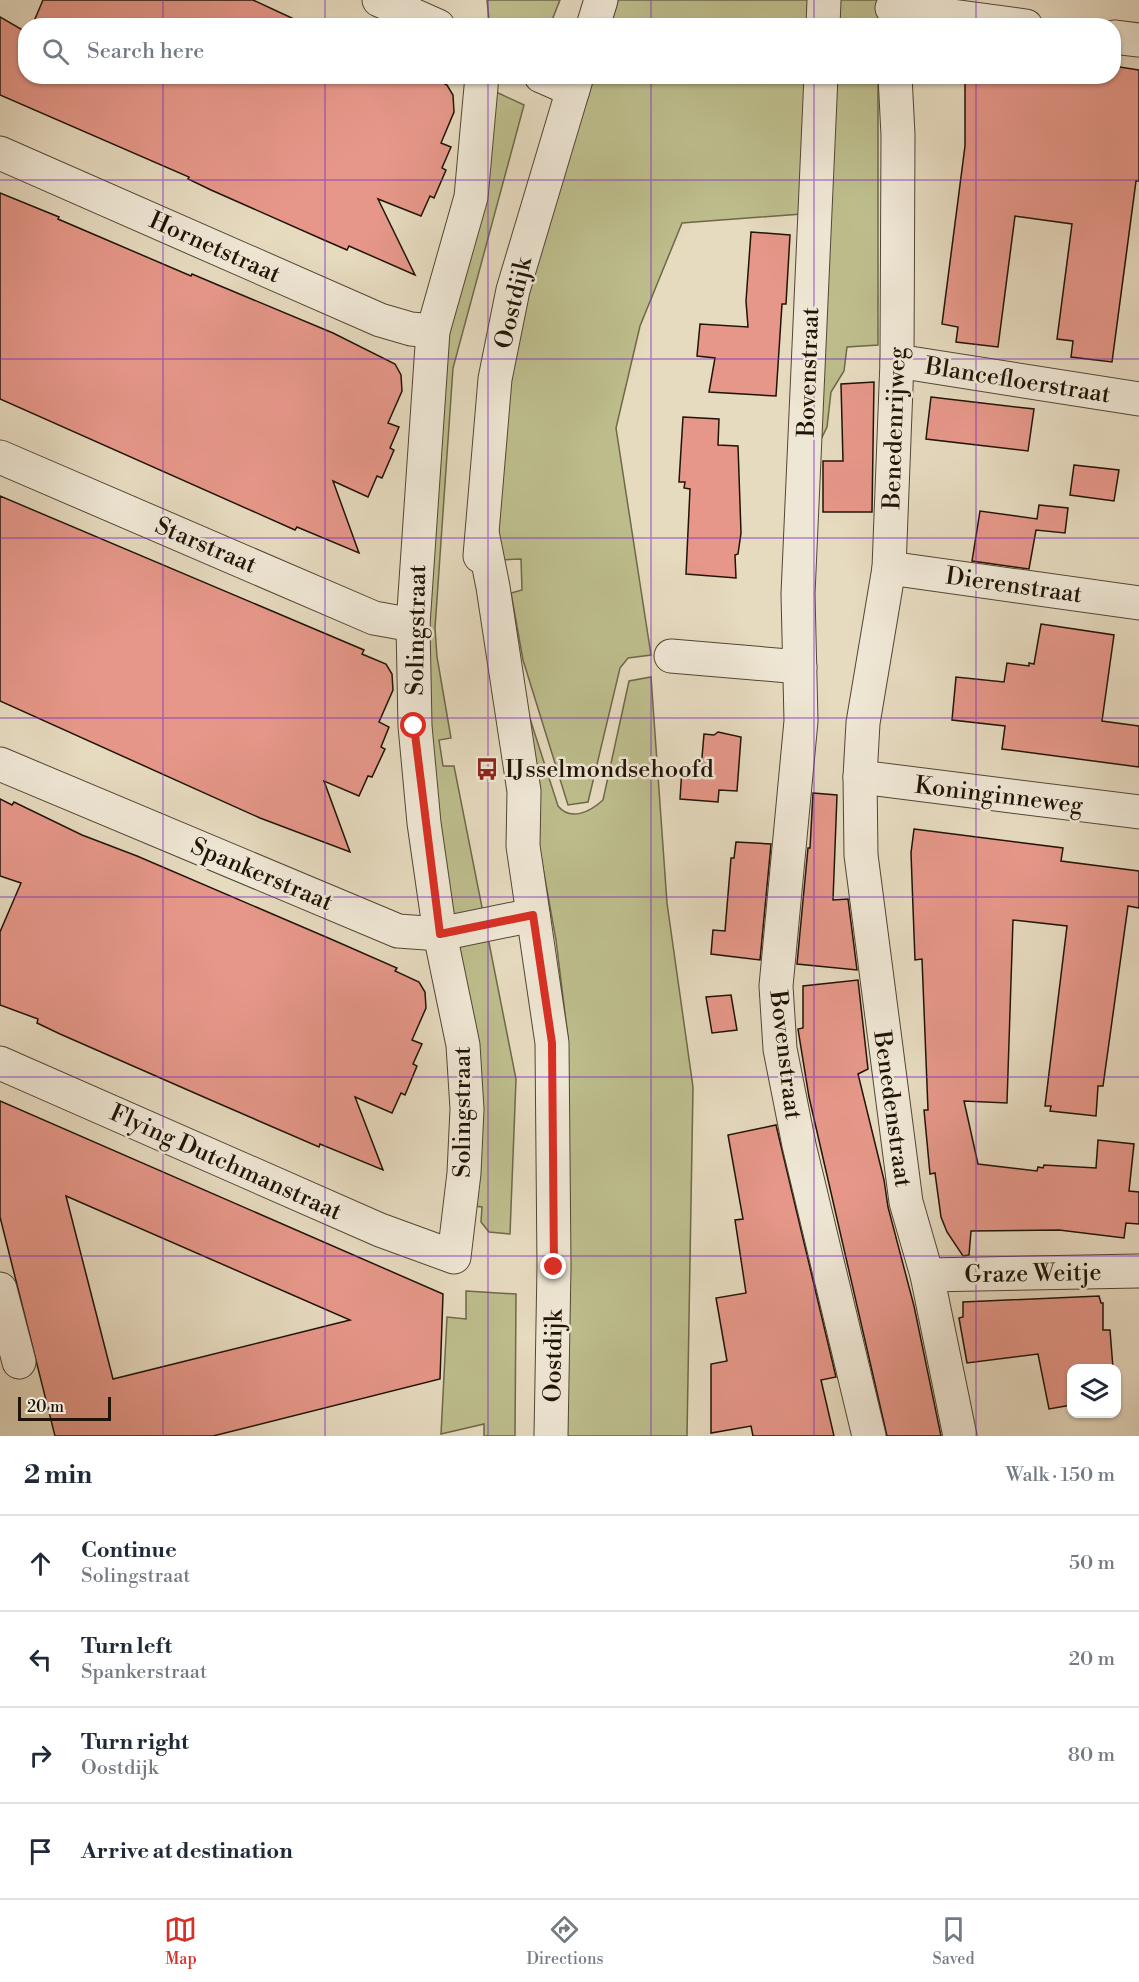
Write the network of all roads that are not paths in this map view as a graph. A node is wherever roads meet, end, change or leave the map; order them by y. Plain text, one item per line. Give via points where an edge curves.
1 (379, 0) edge
2 (601, 0) edge
3 (824, 0) edge
4 (892, 11) edge
5 (420, 18) edge
6 (595, 18) edge
7 (823, 18) edge
8 (955, 18) edge
9 (1121, 38) edge
10 (1139, 40) edge
11 (481, 84) edge
12 (575, 84) edge
13 (820, 84) edge
14 (895, 84) edge
15 (0, 153) edge
16 (433, 331) junction
17 (897, 361) junction
18 (1139, 399) edge
19 (0, 457) edge
20 (889, 568) junction
21 (1139, 603) edge
22 (413, 625) junction
23 (671, 656) dead end
24 (800, 667) junction
25 (0, 764) edge
26 (860, 777) junction
27 (1139, 812) edge
28 (533, 915) junction
29 (440, 934) junction
30 (0, 1063) edge
31 (454, 1257) joint
32 (1139, 1271) edge
33 (927, 1275) junction
34 (0, 1289) edge
35 (19, 1362) dead end
36 (551, 1436) edge
37 (869, 1436) edge
38 (960, 1436) edge

1 - 5 street
2 - 6 street
3 - 7 street
4 - 8 street
9 - 10 street
11 - 16 street, Solingstraat via 471,197
12 - 28 street, Oostdijk via 513,290 495,379 483,537 475,584 481,671 502,785 523,846
13 - 24 street, Bovenstraat via 798,594
14 - 17 street, Benedenrijweg
15 - 16 street, Hornetstraat via 380,320
16 - 22 street, Solingstraat
17 - 18 street, Blancefloerstraat
17 - 20 street, Benedenrijweg
19 - 22 street, Starstraat via 374,618
20 - 21 street, Dierenstraat
20 - 26 street, Benedenrijweg via 863,723
22 - 29 street, Solingstraat via 414,726
23 - 24 street
24 - 37 street, Bovenstraat via 801,721 776,986 780,1049
25 - 29 street, Spankerstraat via 398,931
26 - 27 street, Koninginneweg
26 - 33 street, Benedenstraat via 861,855 889,1087 906,1202
28 - 29 street, Spankerstraat
28 - 36 street, Oostdijk via 552,1043
29 - 31 street, Solingstraat via 463,1045 466,1099 464,1173
30 - 31 street, Flying Dutchmanstraat via 380,1230
32 - 33 street, Graze Weitje
33 - 38 street, Benedenstraat
34 - 35 street

